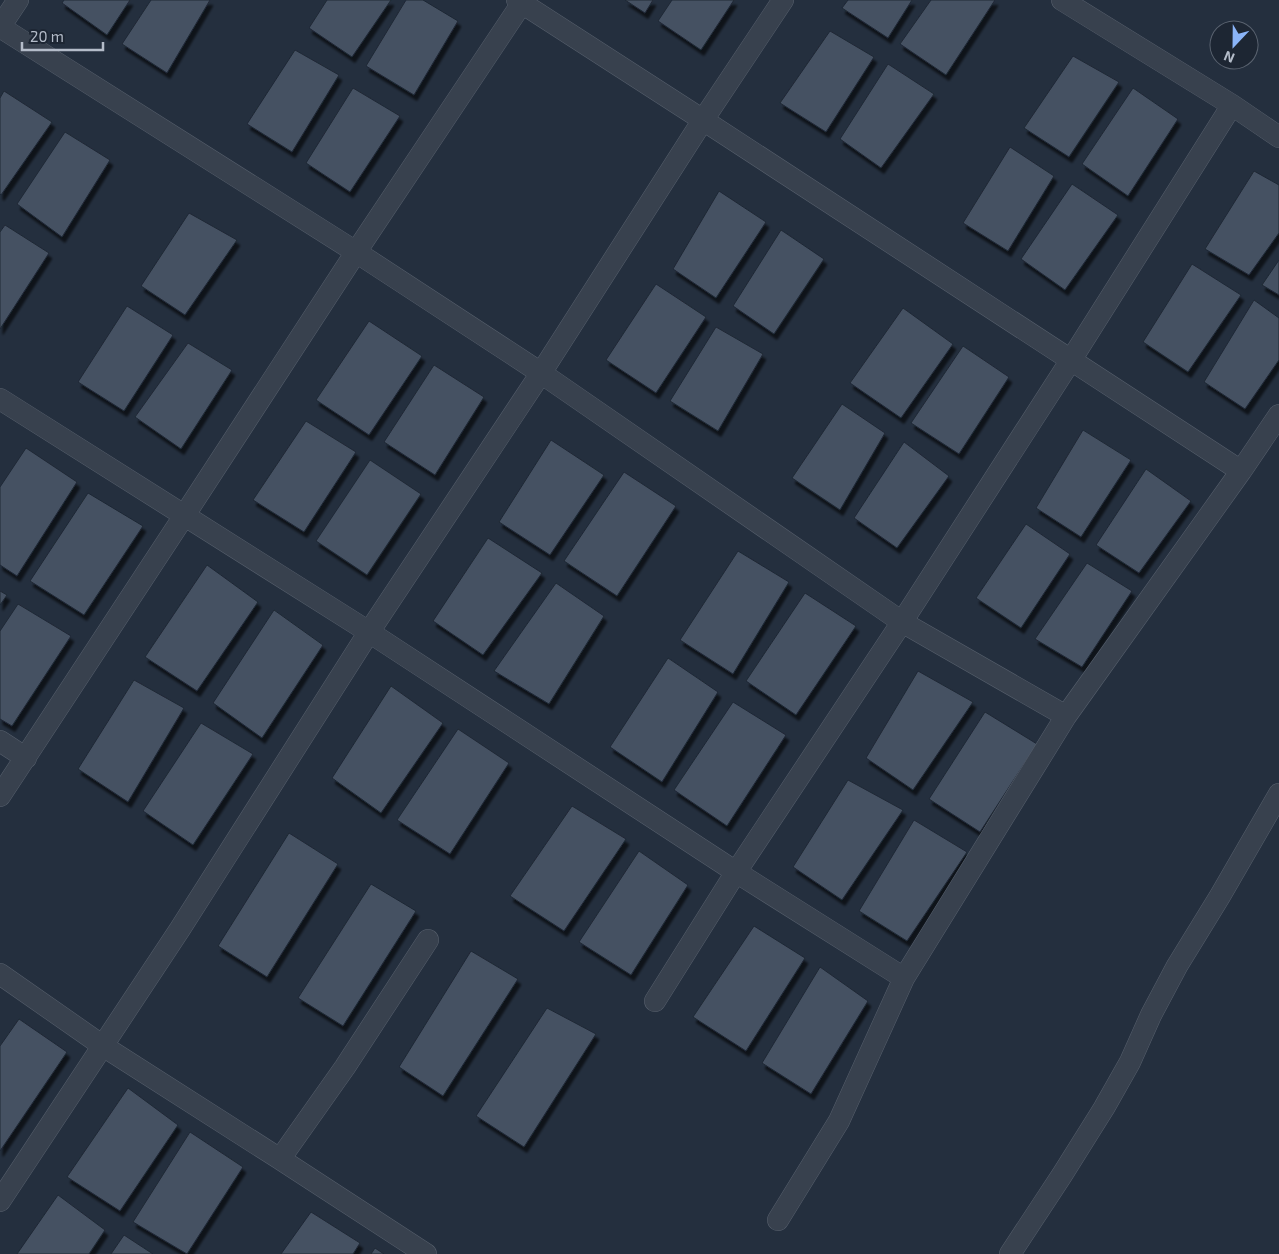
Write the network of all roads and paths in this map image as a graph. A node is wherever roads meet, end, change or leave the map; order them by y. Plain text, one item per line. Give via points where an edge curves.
1 (18, 0) edge
2 (783, 0) edge
3 (1062, 0) edge
4 (521, 1) edge
5 (1232, 105) junction
6 (702, 120) junction
7 (1279, 137) edge
8 (356, 252) junction
9 (1071, 360) junction
10 (541, 373) junction
11 (0, 399) edge
12 (1279, 415) edge
13 (1241, 471) junction
14 (184, 516) junction
15 (902, 622) junction
16 (369, 632) junction
17 (1066, 716) junction
18 (0, 742) edge
19 (26, 758) junction
20 (1279, 794) edge
21 (0, 796) edge
22 (736, 872) junction
23 (428, 940) dead end
24 (0, 974) edge
25 (904, 978) junction
26 (655, 1001) dead end
27 (103, 1046) junction
28 (280, 1159) junction
29 (0, 1201) edge
30 (778, 1220) dead end
31 (426, 1254) edge
32 (1010, 1254) edge

1 - 8 street via 0,27
2 - 6 street
3 - 5 street
4 - 6 street
4 - 8 street
5 - 7 street
5 - 9 street
6 - 9 street
6 - 10 street
8 - 10 street
8 - 14 street
9 - 13 street
9 - 15 street
10 - 15 street
10 - 16 street
11 - 14 street
12 - 13 street
13 - 17 street
14 - 16 street
14 - 19 street
15 - 17 street
15 - 22 street
16 - 22 street
16 - 27 street
17 - 25 street
18 - 19 street
19 - 21 street
20 - 32 street via 1177,966 1104,1108
22 - 25 street
22 - 26 street
23 - 28 street
24 - 27 street
25 - 30 street via 839,1121
27 - 28 street
27 - 29 street
28 - 31 street

